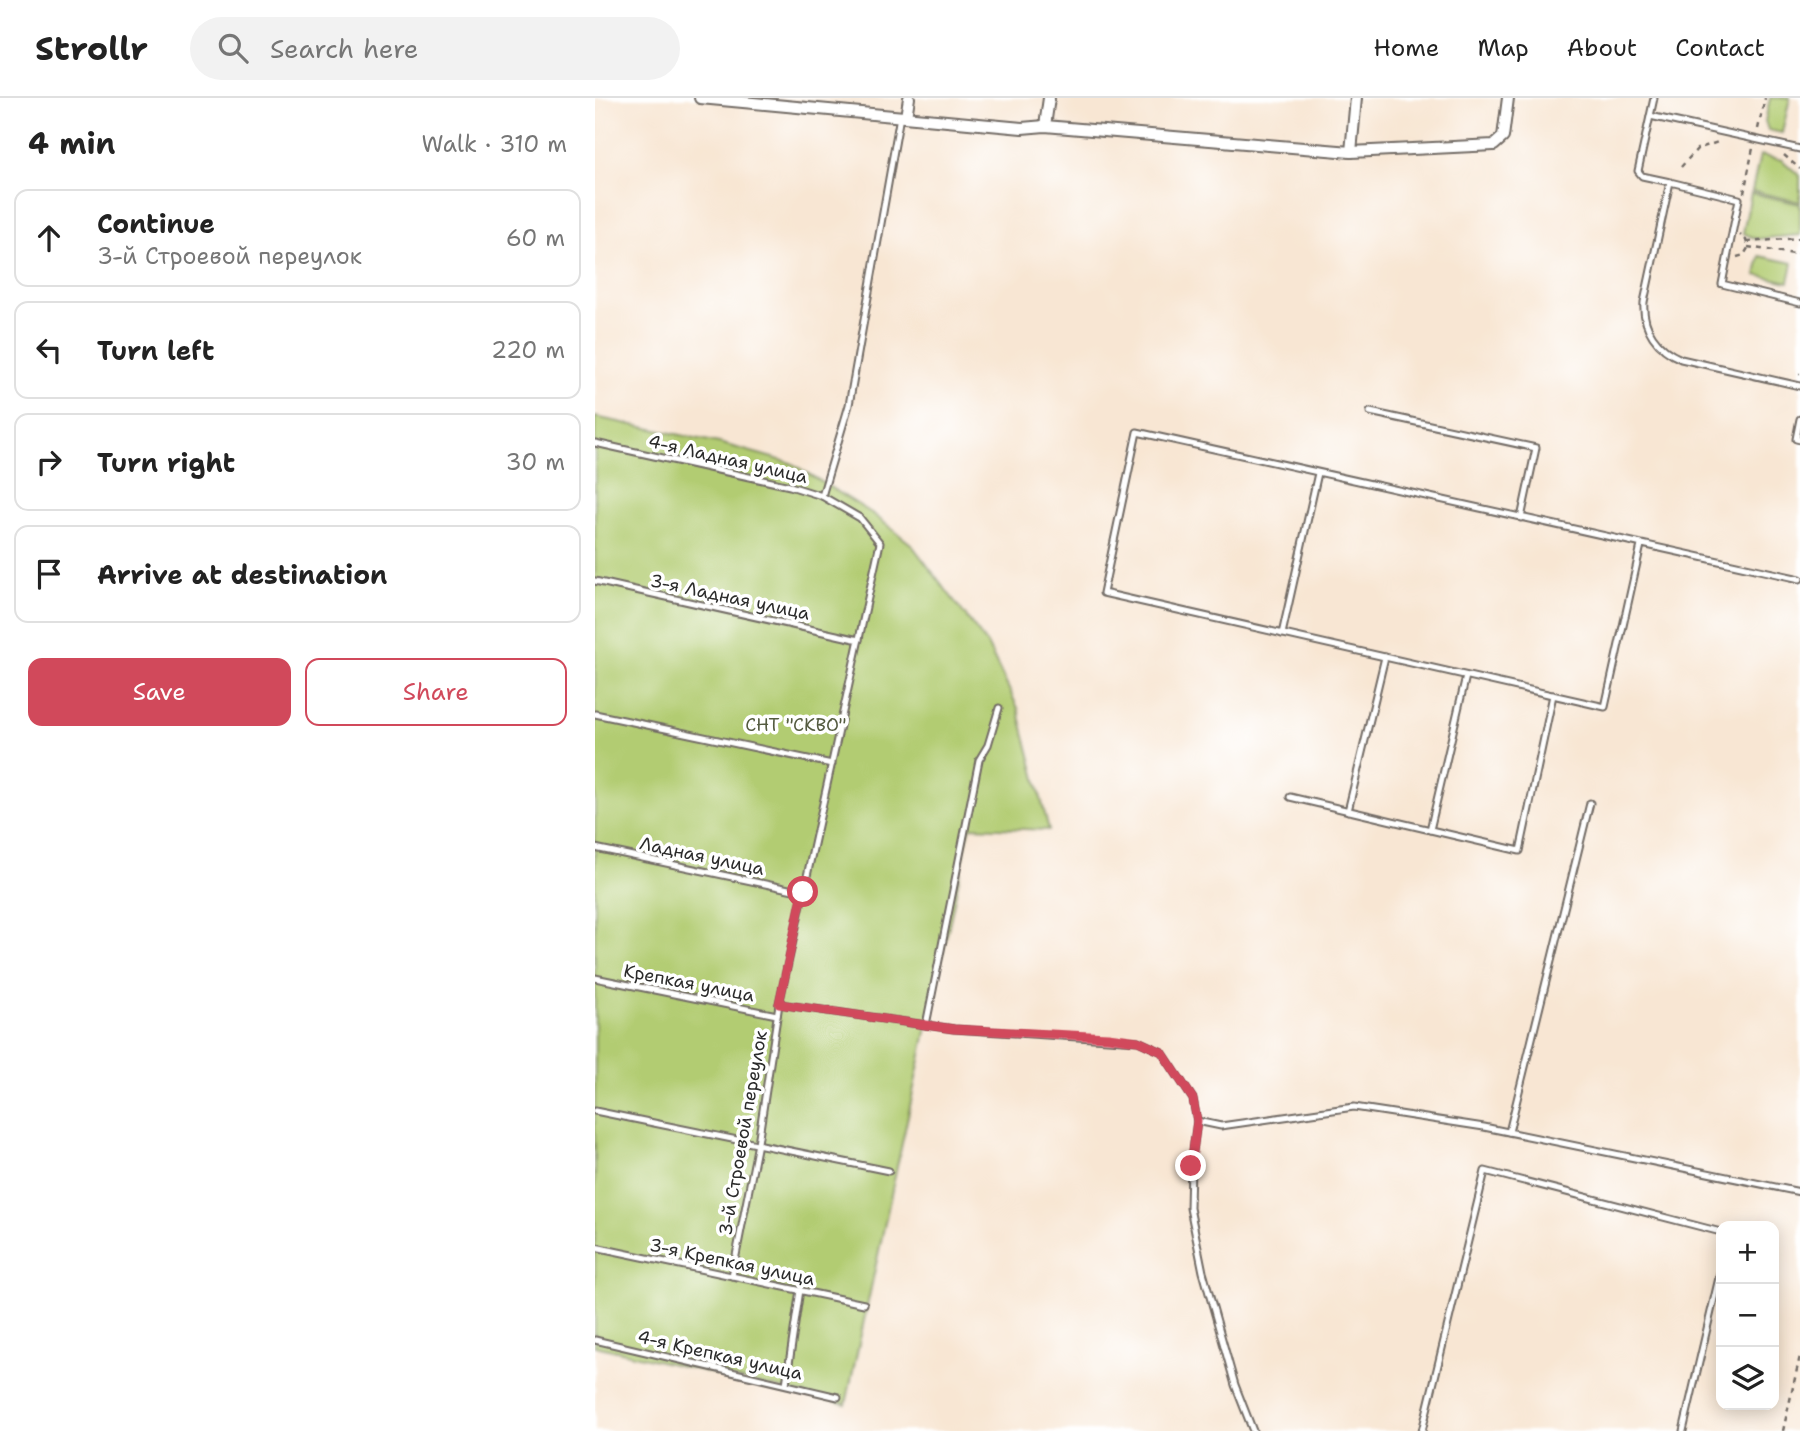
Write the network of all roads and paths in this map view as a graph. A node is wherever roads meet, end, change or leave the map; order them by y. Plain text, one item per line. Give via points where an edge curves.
1 (700, 98) edge
2 (909, 98) edge
3 (1049, 98) edge
4 (1356, 98) edge
5 (1508, 98) edge
6 (1654, 98) edge
7 (1765, 98) edge
8 (1650, 116) junction
9 (903, 117) junction
10 (1045, 126) junction
11 (1757, 132) dead end
12 (1721, 141) dead end
13 (1753, 148) dead end
14 (1800, 149) edge
15 (1351, 152) junction
16 (1784, 155) dead end
17 (1681, 167) dead end
18 (1800, 169) edge
19 (1670, 182) junction
20 (1739, 199) junction
21 (1732, 236) junction
22 (1800, 238) edge
23 (1747, 244) junction
24 (1728, 254) junction
25 (1800, 255) edge
26 (1800, 303) edge
27 (1800, 386) edge
28 (1370, 412) dead end
29 (1800, 419) edge
30 (1800, 440) edge
31 (595, 443) edge
32 (1318, 473) junction
33 (822, 496) junction
34 (1521, 518) junction
35 (880, 543) joint
36 (1641, 545) junction
37 (1800, 579) edge
38 (595, 581) edge
39 (1282, 634) junction
40 (859, 640) junction
41 (1385, 657) junction
42 (1466, 676) junction
43 (1553, 695) junction
44 (999, 708) dead end
45 (595, 714) edge
46 (832, 764) junction
47 (1290, 797) dead end
48 (1590, 803) dead end
49 (1348, 811) junction
50 (1430, 830) junction
51 (595, 848) edge
52 (803, 892) junction
53 (595, 978) edge
54 (779, 1004) junction
55 (777, 1015) junction
56 (926, 1025) junction
57 (595, 1111) edge
58 (1197, 1121) junction
59 (1509, 1132) junction
60 (758, 1143) junction
61 (889, 1171) dead end
62 (1800, 1192) edge
63 (1716, 1231) edge
64 (595, 1247) edge
65 (732, 1276) junction
66 (1717, 1284) edge
67 (800, 1290) junction
68 (864, 1304) dead end
69 (595, 1340) edge
70 (1800, 1356) edge
71 (786, 1384) junction
72 (838, 1398) dead end
73 (1253, 1431) edge
74 (1422, 1431) edge
75 (1683, 1431) edge
76 (1783, 1431) edge

1 - 9 street
2 - 9 street
3 - 10 street
4 - 15 street
5 - 15 street via 1503,137 1494,145
6 - 8 lane
7 - 11 path
8 - 14 lane
8 - 19 lane via 1639,174
9 - 10 street
9 - 33 lane via 849,405
10 - 15 street
12 - 17 path via 1697,149
13 - 20 path
16 - 18 path
19 - 20 lane
19 - 27 lane via 1643,302 1650,334 1681,359
20 - 21 lane
21 - 23 path via 1740,235
21 - 24 lane
22 - 23 path
23 - 24 path via 1740,257
23 - 25 path
24 - 26 lane via 1722,284
28 - 34 lane via 1535,449
29 - 30 lane via 1796,439
31 - 33 lane, 4-я Ладная улица
32 - 34 lane
32 - 39 lane
32 - 39 lane via 1137,432 1103,593
33 - 35 lane, 4-я Ладная улица via 860,518
34 - 36 lane
35 - 40 lane, 3-й Строевой переулок
36 - 37 lane
36 - 43 lane via 1605,707
38 - 40 lane, 3-я Ладная улица
39 - 41 lane
40 - 46 lane, 3-й Строевой переулок
41 - 42 lane
41 - 49 lane
42 - 43 lane
42 - 50 lane
43 - 50 lane via 1520,851
44 - 56 lane via 979,760
45 - 46 lane
46 - 52 lane, 3-й Строевой переулок
47 - 49 lane
48 - 59 lane
49 - 50 lane
51 - 52 lane, Ладная улица
52 - 54 lane, 3-й Строевой переулок
53 - 55 lane, Крепкая улица
54 - 55 lane, 3-й Строевой переулок
54 - 56 lane
55 - 60 lane, 3-й Строевой переулок
56 - 58 lane via 1138,1041 1162,1052 1193,1099
57 - 60 lane
58 - 59 lane via 1221,1126 1354,1107
58 - 73 lane via 1190,1208 1203,1272
59 - 62 lane
60 - 61 lane
60 - 65 lane, 3-й Строевой переулок
63 - 74 lane via 1485,1171
64 - 65 lane, 3-я Крепкая улица
65 - 67 lane, 3-я Крепкая улица
66 - 75 lane
67 - 68 lane, 3-я Крепкая улица
67 - 71 lane
69 - 71 lane, 4-я Крепкая улица
70 - 76 path
71 - 72 lane, 4-я Крепкая улица

